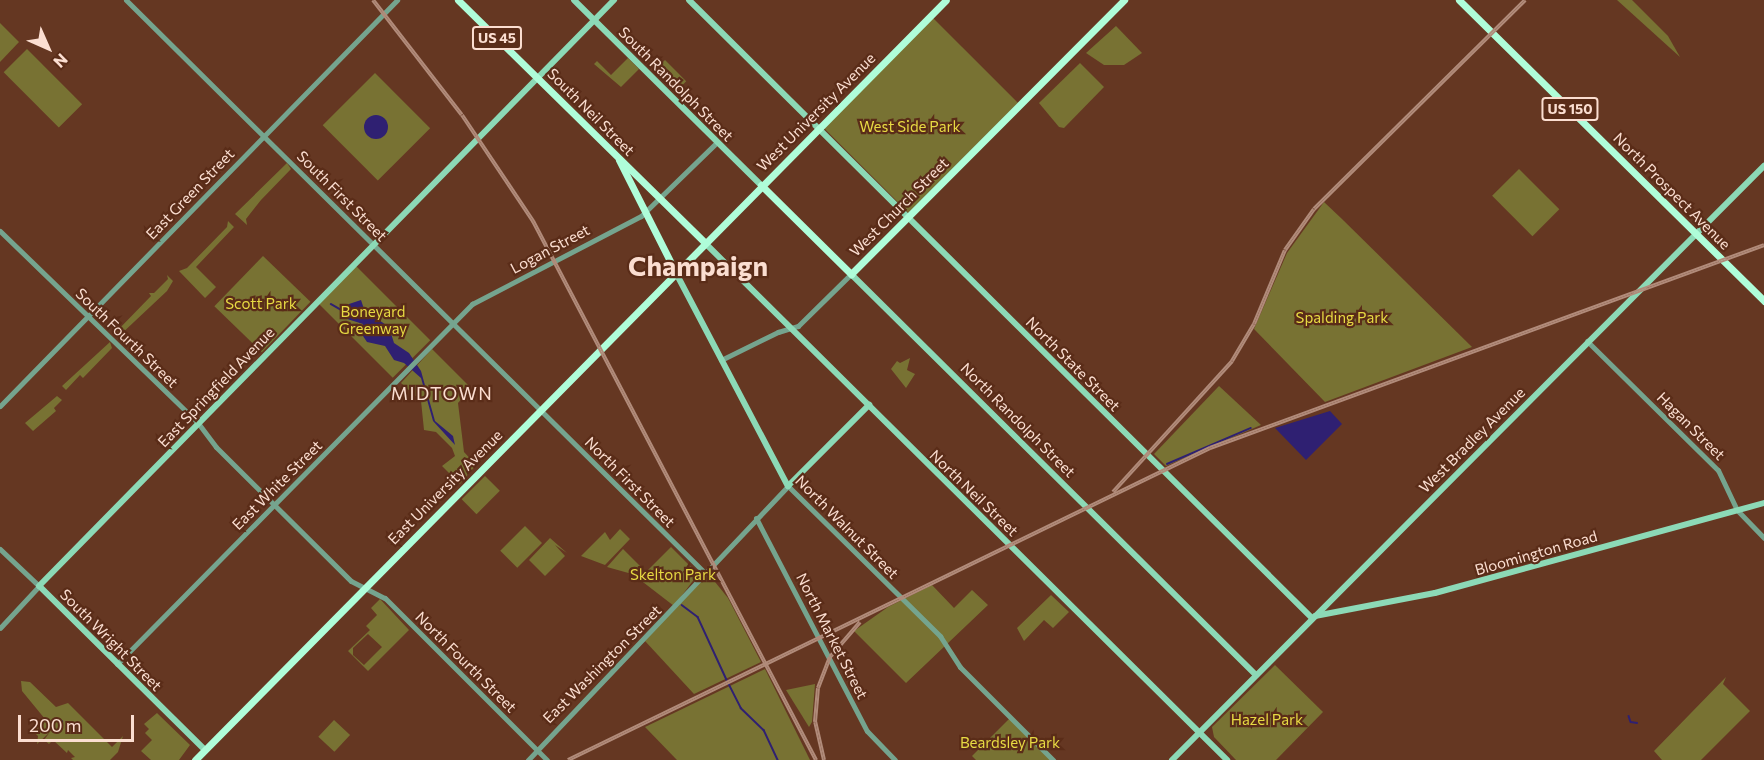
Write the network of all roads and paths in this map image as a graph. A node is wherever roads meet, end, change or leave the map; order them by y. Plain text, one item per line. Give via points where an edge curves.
1 (126, 0) edge
2 (396, 0) edge
3 (459, 0) edge
4 (574, 0) edge
5 (614, 0) edge
6 (689, 0) edge
7 (946, 0) edge
8 (1124, 0) edge
9 (1459, 0) edge
10 (594, 20) junction
11 (536, 76) junction
12 (817, 127) junction
13 (264, 135) junction
14 (717, 142) junction
15 (617, 157) junction
16 (1764, 166) edge
17 (761, 185) junction
18 (661, 200) junction
19 (645, 213) junction
20 (908, 217) junction
21 (0, 231) edge
22 (1695, 233) junction
23 (705, 243) junction
24 (373, 244) junction
25 (676, 273) junction
26 (851, 274) junction
27 (1764, 301) edge
28 (87, 316) junction
29 (453, 323) junction
30 (792, 328) junction
31 (1587, 341) junction
32 (721, 360) junction
33 (869, 405) junction
34 (0, 406) edge
35 (541, 410) junction
36 (198, 423) junction
37 (788, 486) junction
38 (1764, 503) edge
39 (274, 504) junction
40 (1737, 510) junction
41 (756, 518) junction
42 (1764, 538) edge
43 (0, 549) edge
44 (703, 571) junction
45 (39, 586) junction
46 (363, 590) junction
47 (1312, 618) junction
48 (0, 628) edge
49 (117, 663) junction
50 (1256, 675) junction
51 (1199, 733) junction
52 (536, 748) junction
53 (205, 750) junction
54 (195, 760) edge
55 (528, 760) edge
56 (548, 760) edge
57 (895, 760) edge
58 (1053, 760) edge
59 (1172, 760) edge
60 (1227, 760) edge

1 - 13 street, South First Street
2 - 13 street, East Green Street
3 - 11 main road, South Neil Street / US 45
4 - 10 main road, South Randolph Street
5 - 10 main road, East Springfield Avenue
6 - 12 main road, North State Street
7 - 12 main road, West University Avenue
8 - 20 main road, West Church Street
9 - 22 main road, North Prospect Avenue / US 150
10 - 11 main road, East Springfield Avenue
10 - 14 main road, South Randolph Street
11 - 15 main road, South Neil Street
11 - 24 main road, East Springfield Avenue
12 - 17 main road, West University Avenue
12 - 20 main road, North State Street
13 - 24 street, South First Street
13 - 28 street, East Green Street
14 - 17 main road, South Randolph Street
14 - 18 street, Logan Street
15 - 18 main road, South Neil Street
15 - 19 main road
16 - 22 main road, West Bradley Avenue
17 - 23 main road, West University Avenue
17 - 26 main road, North Randolph Street
18 - 19 street, Logan Street
18 - 23 main road, South Neil Street
19 - 25 main road
19 - 29 street, Logan Street via 481,298
20 - 26 main road, West Church Street
20 - 47 main road, North State Street
21 - 28 street, South Fourth Street
22 - 27 main road, North Prospect Avenue / US 150
22 - 31 main road, West Bradley Avenue
23 - 25 main road, East University Avenue
23 - 30 main road, North Neil Street
24 - 29 street, South First Street
24 - 36 main road, East Springfield Avenue
25 - 32 main road, North Walnut Street
25 - 35 main road, East University Avenue
26 - 30 street, West Church Street via 803,323
26 - 50 main road, North Randolph Street
28 - 34 street, East Green Street
28 - 36 street, South Fourth Street
29 - 35 street, South First Street
29 - 39 street, East White Street
30 - 32 street, West Church Street
30 - 33 main road, North Neil Street
31 - 40 street, Hagan Street via 1718,470
31 - 47 main road, West Bradley Avenue
32 - 37 main road, North Walnut Street
33 - 37 main road, East Washington Street
33 - 51 main road, North Neil Street
35 - 44 street, North First Street
35 - 46 main road, East University Avenue
36 - 39 street, South Fourth Street via 216,447
36 - 45 main road, East Springfield Avenue
37 - 41 street, East Washington Street
37 - 58 street, North Walnut Street via 938,634 960,667
38 - 40 main road, Bloomington Road
39 - 46 street, South Fourth Street
39 - 49 street, East White Street
40 - 42 street, Hagan Street
40 - 47 main road, Bloomington Road via 1435,593
41 - 44 street, East Washington Street
41 - 57 street, North Market Street via 867,731
43 - 45 street, South Wright Street
44 - 52 street, East Washington Street via 684,599
45 - 48 street
45 - 49 main road, South Wright Street
46 - 52 street, North Fourth Street via 385,598
46 - 53 main road, East University Avenue
47 - 50 main road, West Bradley Avenue
49 - 53 main road, South Wright Street
50 - 51 main road, West Bradley Avenue
51 - 59 main road, West Bradley Avenue
51 - 60 main road, North Neil Street
52 - 55 street, East Washington Street
52 - 56 street, North Fourth Street
53 - 54 main road

